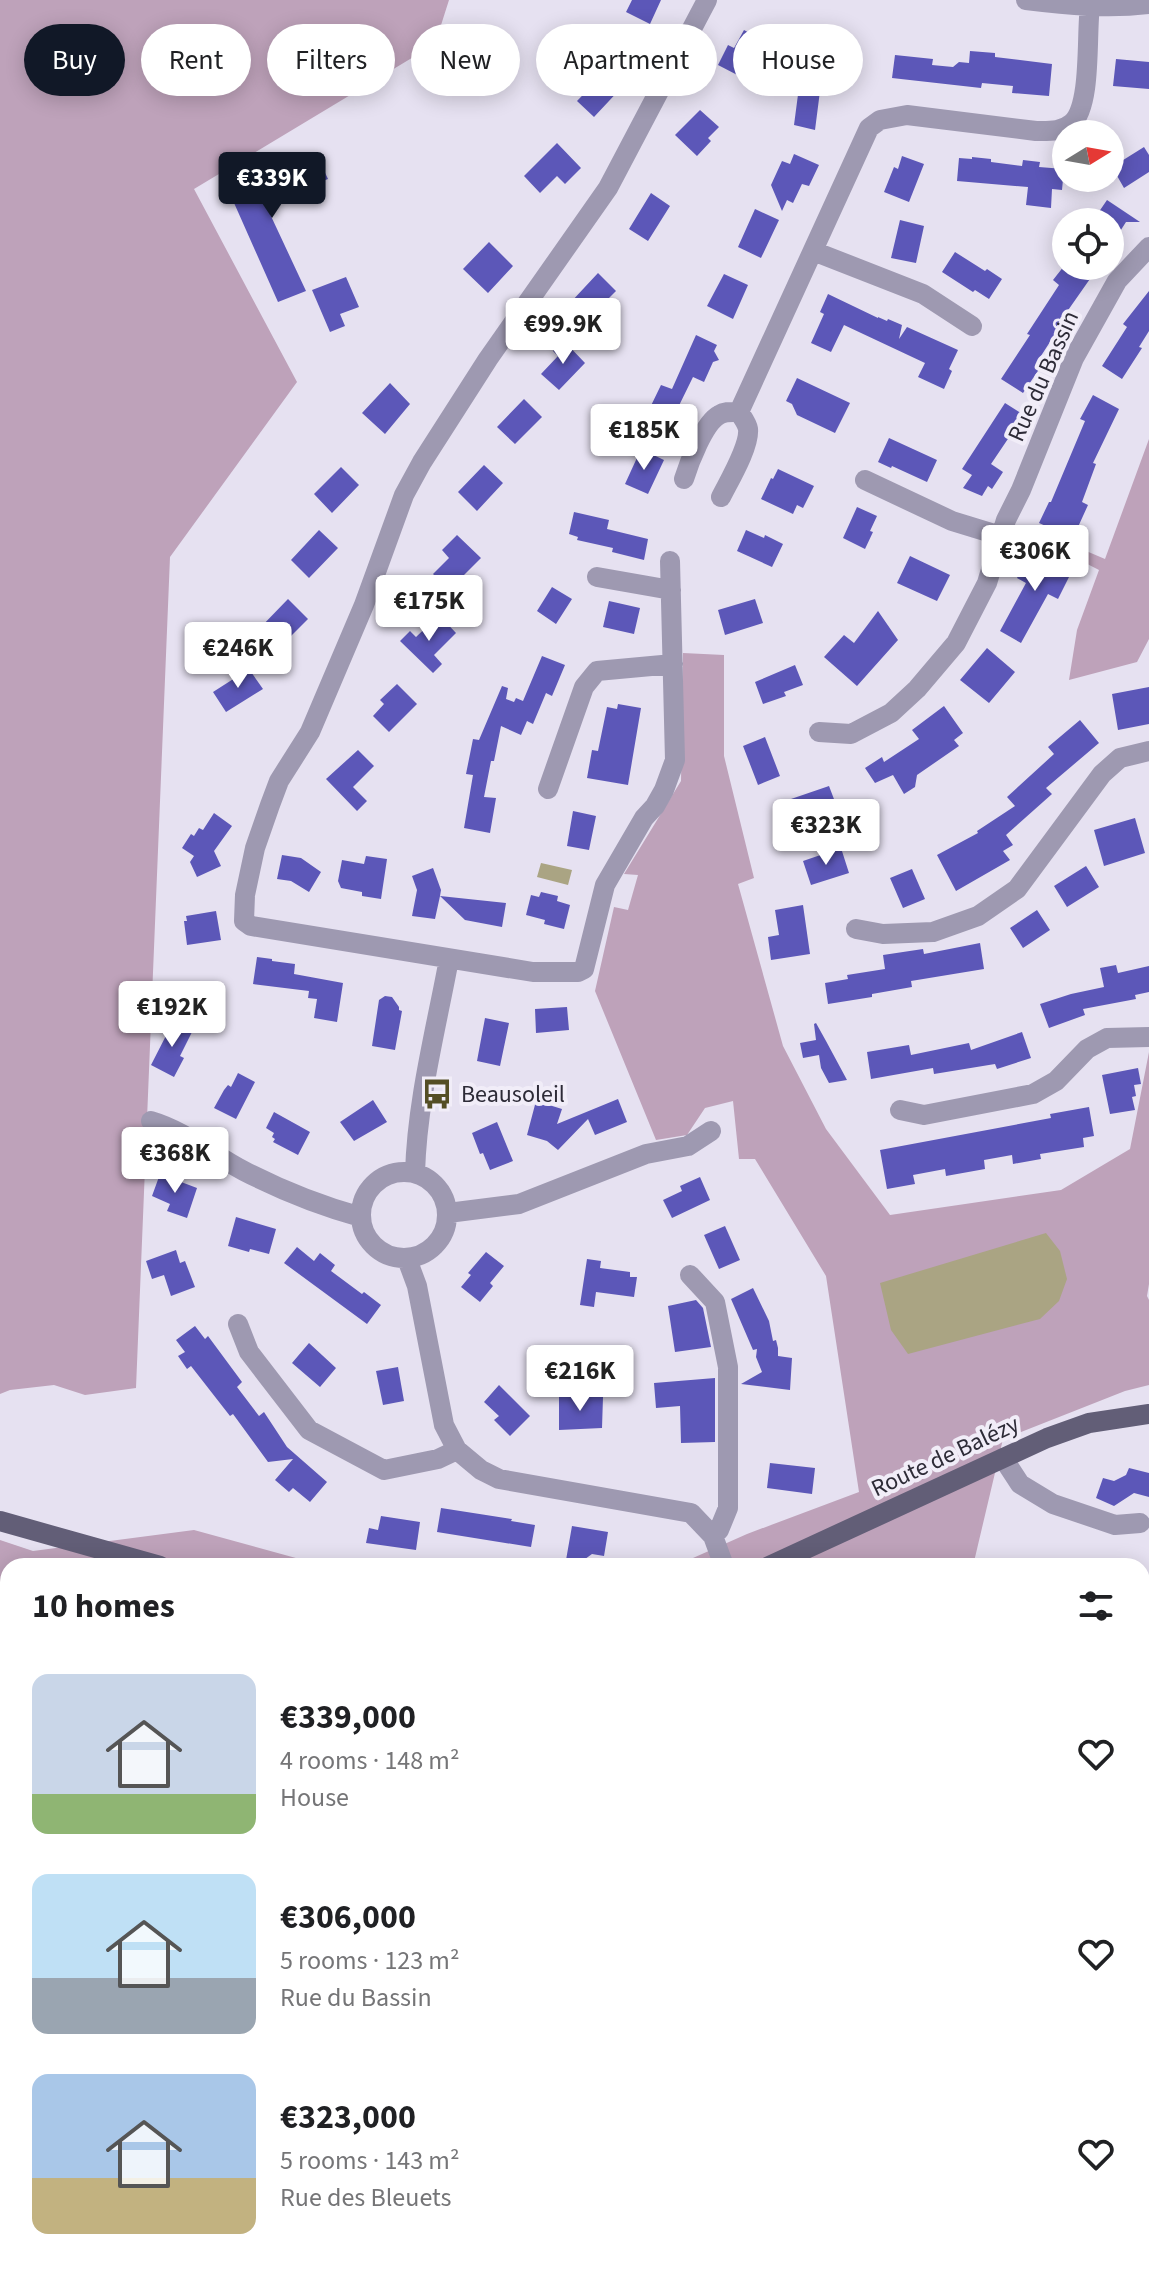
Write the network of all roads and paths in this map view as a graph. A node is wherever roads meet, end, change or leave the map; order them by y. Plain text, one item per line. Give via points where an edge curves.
1 (707, 0) edge
2 (1026, 0) edge
3 (1149, 4) edge
4 (1090, 6) junction
5 (1149, 247) edge
6 (813, 251) junction
7 (972, 326) dead end
8 (739, 412) junction
9 (684, 479) dead end
10 (865, 480) dead end
11 (721, 497) dead end
12 (1001, 536) junction
13 (670, 561) dead end
14 (597, 577) dead end
15 (671, 590) junction
16 (673, 664) junction
17 (819, 732) dead end
18 (1149, 751) edge
19 (548, 789) dead end
20 (856, 929) dead end
21 (449, 959) junction
22 (1149, 1037) edge
23 (900, 1110) dead end
24 (151, 1121) dead end
25 (711, 1131) dead end
26 (415, 1173) junction
27 (448, 1213) junction
28 (361, 1217) junction
29 (407, 1259) junction
30 (690, 1275) dead end
31 (238, 1324) dead end
32 (1149, 1414) edge
33 (457, 1450) junction
34 (1003, 1458) junction
35 (0, 1521) edge
36 (1140, 1523) dead end
37 (713, 1536) junction
38 (132, 1558) edge
39 (721, 1558) edge
40 (786, 1558) edge

1 - 21 street via 608,188 488,359 404,495 364,605 310,732 279,781 255,848 245,895 244,921 251,926
2 - 4 street
3 - 4 street
4 - 6 street via 1084,96 1071,125 1036,131 907,115 880,120 865,135
5 - 12 street, Rue du Bassin via 1117,281 1074,358
6 - 7 street via 923,294
6 - 8 street
8 - 9 street via 713,419
8 - 11 street via 748,432 746,442
10 - 12 street via 952,521
12 - 17 street, Rue du Bassin via 987,583 956,643 917,689 891,713 851,734
13 - 15 street
14 - 15 street
15 - 16 street
16 - 19 street via 597,671 590,677
16 - 21 street via 675,760 664,790 605,885 584,969 533,972
18 - 20 street via 1120,758 1102,774 1017,889 978,916 933,932
21 - 26 street
22 - 23 street via 1107,1038 1033,1094 924,1115
24 - 28 street via 245,1172
25 - 27 street via 688,1146 646,1154 519,1204
26 - 27 street via 438,1188
26 - 28 street via 395,1173 377,1181 365,1197
27 - 29 street via 443,1235 428,1252
28 - 29 street via 368,1239 385,1254
29 - 33 street via 444,1425
30 - 37 street via 715,1302 728,1367 728,1508
31 - 33 street via 249,1352 309,1430 384,1470
32 - 34 main road, Route de Balézy via 1089,1423
33 - 37 street via 499,1479 691,1513
34 - 36 street via 1020,1484 1053,1504 1115,1525
34 - 40 main road, Route de Balézy
35 - 38 main road
37 - 39 street

